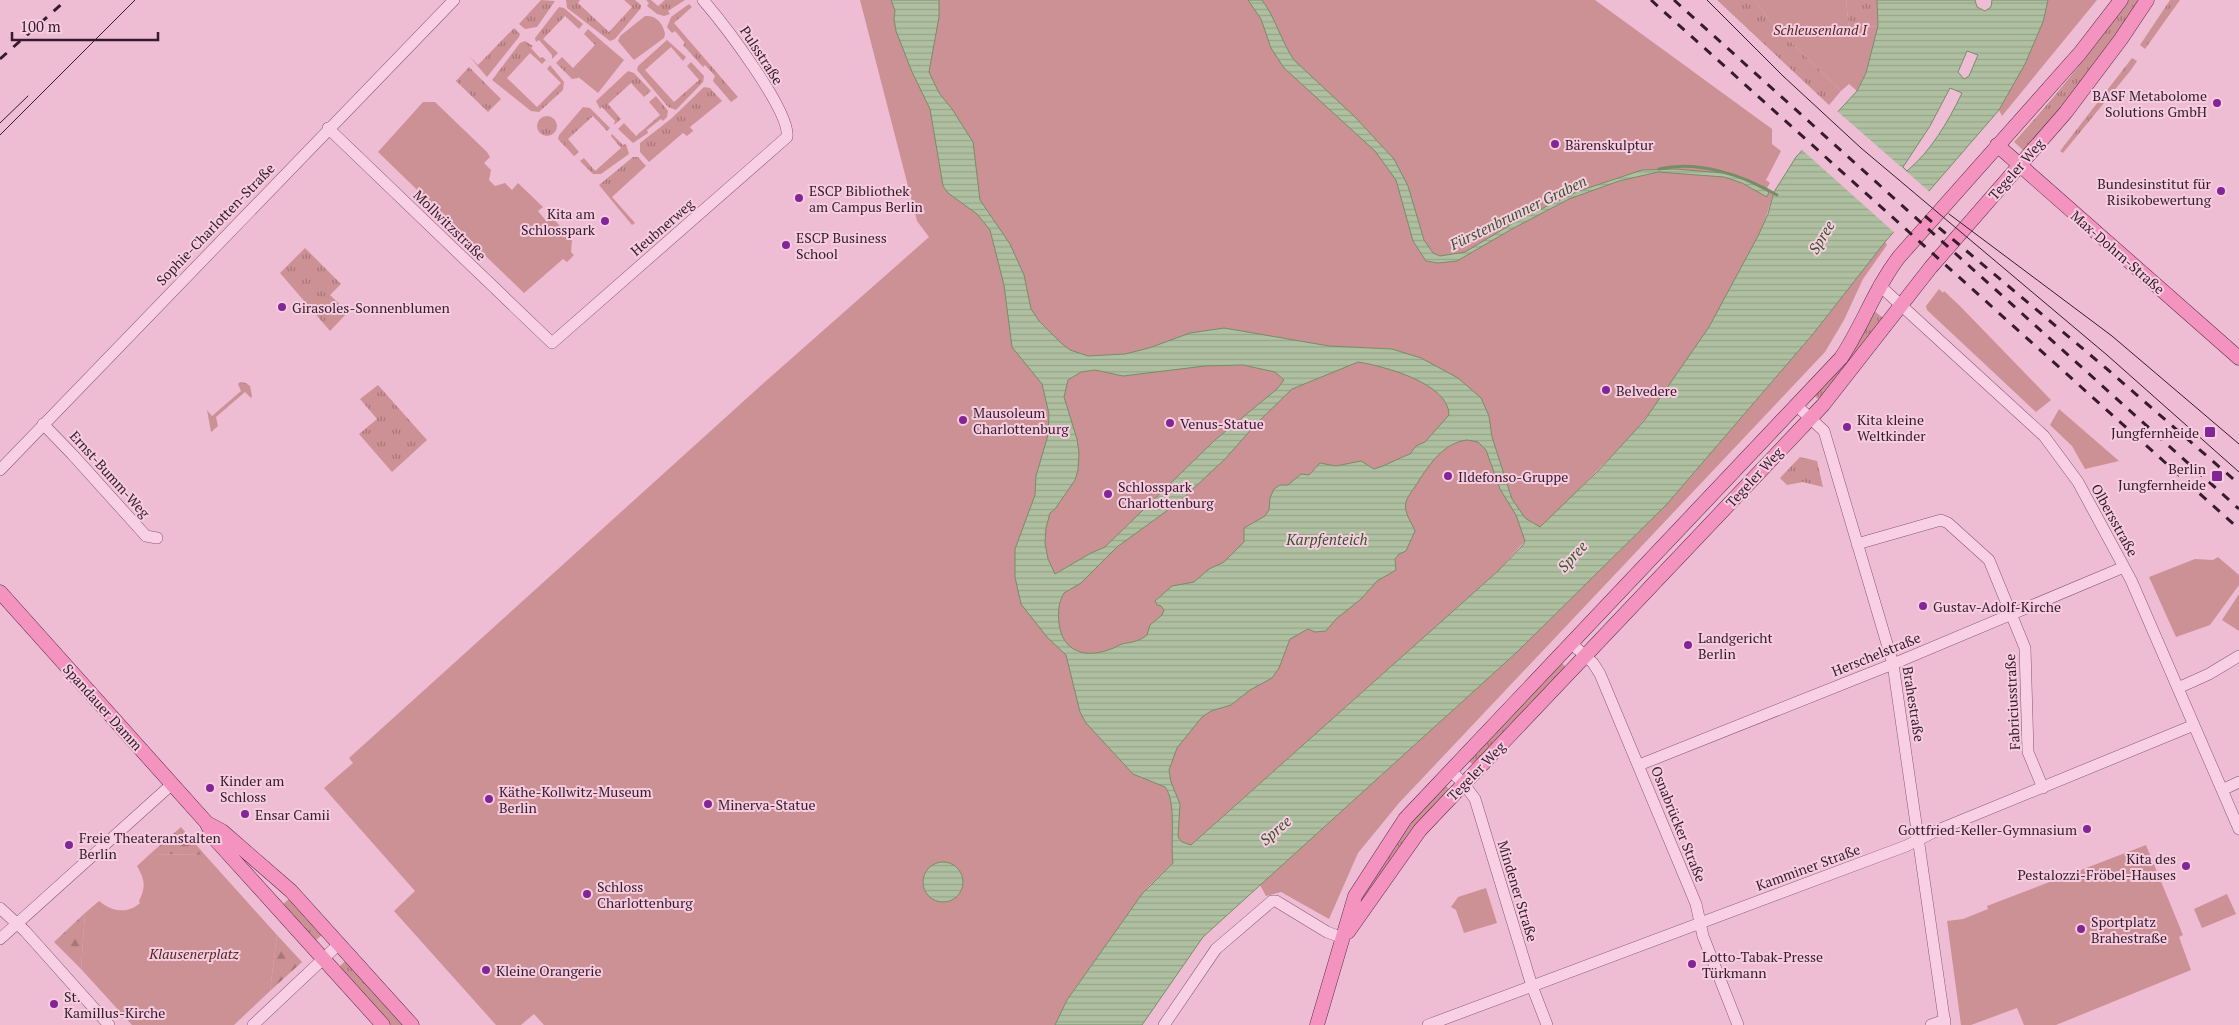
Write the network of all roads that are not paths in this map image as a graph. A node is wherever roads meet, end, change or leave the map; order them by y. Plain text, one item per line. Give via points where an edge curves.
1 (454, 0) edge
2 (703, 0) edge
3 (2121, 0) edge
4 (2147, 0) edge
5 (328, 128) junction
6 (788, 132) joint
7 (1997, 145) junction
8 (2020, 165) junction
9 (1879, 285) junction
10 (1900, 305) junction
11 (552, 343) joint
12 (2239, 358) edge
13 (1797, 406) junction
14 (1810, 418) junction
15 (43, 424) junction
16 (0, 470) edge
17 (157, 538) dead end
18 (1857, 544) junction
19 (2124, 567) junction
20 (0, 592) edge
21 (2011, 614) junction
22 (1572, 644) junction
23 (1585, 656) junction
24 (2239, 656) edge
25 (1893, 664) junction
26 (2178, 688) junction
27 (2194, 725) junction
28 (1639, 765) junction
29 (1451, 771) junction
30 (2239, 782) edge
31 (171, 784) junction
32 (1464, 784) junction
33 (2043, 788) junction
34 (2222, 790) junction
35 (206, 822) junction
36 (2239, 829) edge
37 (1919, 840) junction
38 (0, 908) edge
39 (1700, 922) junction
40 (16, 924) junction
41 (0, 938) edge
42 (1343, 938) junction
43 (339, 944) junction
44 (324, 958) junction
45 (1532, 986) junction
46 (1945, 1022) edge
47 (109, 1025) edge
48 (253, 1025) edge
49 (383, 1025) edge
50 (412, 1025) edge
51 (1164, 1025) edge
52 (1317, 1025) edge
53 (1428, 1025) edge
54 (1547, 1025) edge
55 (1738, 1025) edge
56 (1931, 1025) edge

1 - 5 street, Sophie-Charlotten-Straße
2 - 6 street, Pulsstraße via 752,66
3 - 7 main road, Tegeler Weg via 2080,53
4 - 8 main road, Tegeler Weg via 2066,112
5 - 11 street, Mollwitzstraße
5 - 15 street, Sophie-Charlotten-Straße
6 - 11 street, Heubnerweg via 787,137
7 - 8 main road, Max-Dohrn-Straße
7 - 9 main road, Tegeler Weg via 1899,257
8 - 10 main road, Tegeler Weg
8 - 12 main road, Max-Dohrn-Straße
9 - 10 street, Olbersstraße
9 - 13 main road, Tegeler Weg via 1841,358
10 - 14 main road, Tegeler Weg via 1849,374
10 - 19 street, Olbersstraße via 2044,436 2078,482
13 - 14 street, Brahestraße
13 - 22 main road, Tegeler Weg
14 - 18 street, Brahestraße via 1824,431
14 - 23 main road, Tegeler Weg
15 - 16 street, Sophie-Charlotten-Straße
15 - 17 street, Ernst-Bumm-Weg via 146,536
18 - 21 street, Fabriciusstraße via 1945,521 1989,560
18 - 25 street, Brahestraße
19 - 21 street, Herschelstraße
19 - 26 street, Olbersstraße
20 - 31 main road, Spandauer Damm
21 - 25 street, Herschelstraße
21 - 33 street, Fabriciusstraße via 2026,656 2028,752
22 - 23 street, Osnabrücker Straße
22 - 29 main road, Tegeler Weg
23 - 28 street, Osnabrücker Straße via 1600,674
23 - 32 main road, Tegeler Weg
24 - 26 street
25 - 28 street, Herschelstraße
25 - 37 street, Brahestraße
26 - 27 street, Olbersstraße
27 - 33 street, Kamminer Straße
27 - 34 street, Olbersstraße
28 - 39 street, Osnabrücker Straße via 1696,904
29 - 32 street, Mindener Straße
29 - 42 main road, Tegeler Weg via 1405,819 1376,861 1356,896
30 - 34 street
31 - 35 main road, Spandauer Damm
31 - 40 street
32 - 42 main road, Tegeler Weg via 1420,830
32 - 45 street, Mindener Straße via 1475,799
33 - 37 street, Kamminer Straße
34 - 36 street, Olbersstraße
35 - 43 main road, Spandauer Damm via 222,831 274,875
35 - 44 main road, Spandauer Damm via 215,839
37 - 39 street, Kamminer Straße
37 - 46 street, Brahestraße
38 - 40 street
39 - 45 street, Kamminer Straße
39 - 55 street, Osnabrücker Straße
40 - 41 street
40 - 47 street
42 - 51 street via 1272,901 1216,949
42 - 52 main road, Tegeler Weg
43 - 44 street
43 - 50 main road, Spandauer Damm
44 - 48 street
44 - 49 main road, Spandauer Damm
45 - 53 street, Kamminer Straße
45 - 54 street, Mindener Straße
46 - 56 street

